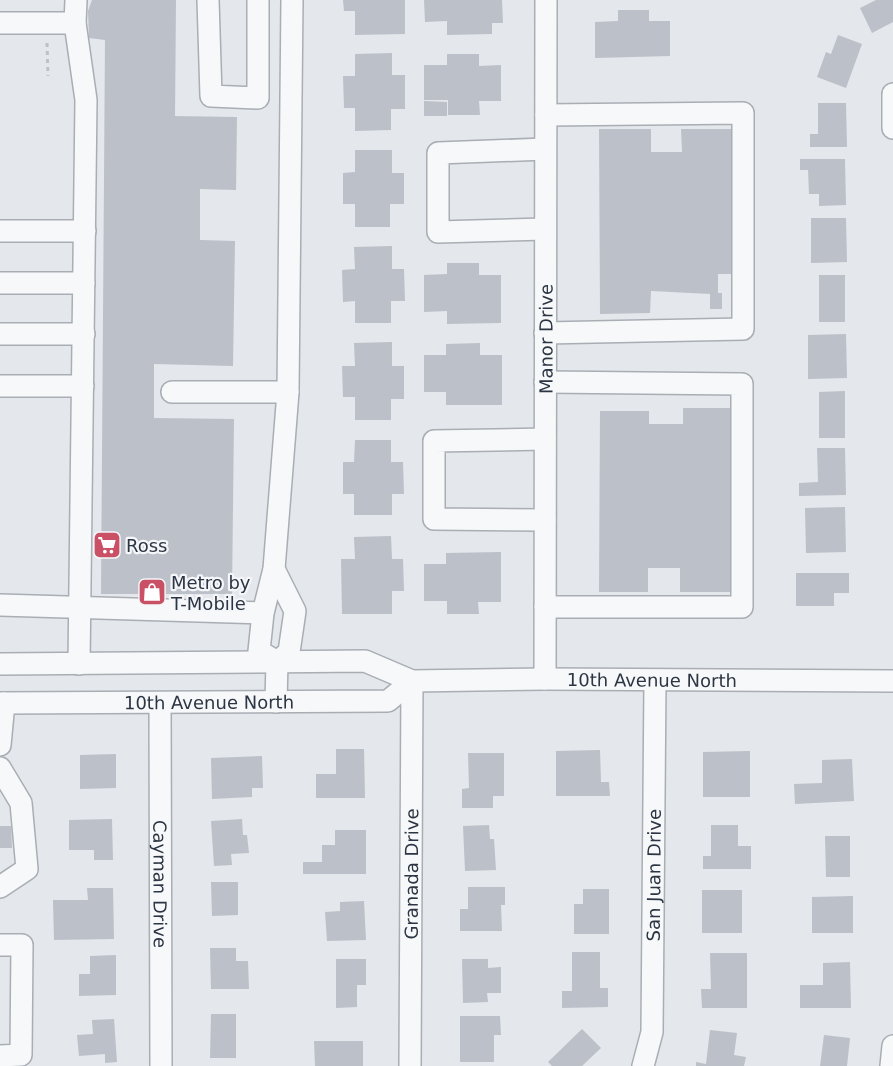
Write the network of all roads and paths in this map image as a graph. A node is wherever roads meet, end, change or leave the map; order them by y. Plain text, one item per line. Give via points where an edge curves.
1 (76, 0) edge
2 (208, 0) edge
3 (258, 0) edge
4 (292, 0) edge
5 (546, 0) edge
6 (75, 23) junction
7 (0, 24) edge
8 (893, 94) edge
9 (546, 115) junction
10 (893, 128) edge
11 (546, 149) junction
12 (545, 229) junction
13 (85, 231) junction
14 (0, 232) edge
15 (0, 283) edge
16 (84, 283) junction
17 (545, 333) junction
18 (0, 334) edge
19 (84, 334) junction
20 (545, 382) junction
21 (0, 386) edge
22 (83, 386) junction
23 (172, 392) dead end
24 (288, 392) junction
25 (545, 439) junction
26 (545, 520) junction
27 (274, 569) junction
28 (0, 605) edge
29 (81, 606) junction
30 (545, 607) junction
31 (263, 613) junction
32 (277, 662) junction
33 (0, 664) edge
34 (79, 664) junction
35 (545, 679) junction
36 (654, 681) junction
37 (893, 681) edge
38 (412, 682) junction
39 (160, 702) junction
40 (276, 702) junction
41 (2, 703) edge
42 (0, 745) edge
43 (0, 768) edge
44 (0, 887) edge
45 (0, 945) edge
46 (893, 1046) edge
47 (14, 1059) edge
48 (161, 1066) edge
49 (410, 1066) edge
50 (642, 1066) edge
51 (891, 1066) edge

1 - 6 street
2 - 3 street via 211,96 258,98
4 - 24 street
5 - 9 street, Manor Drive
6 - 7 street
6 - 13 street via 86,100
8 - 10 street
9 - 11 street, Manor Drive
9 - 17 street via 743,113 743,329
11 - 12 street, Manor Drive
11 - 12 street via 438,153 438,232
12 - 17 street, Manor Drive
13 - 14 street
13 - 16 street
15 - 16 street
16 - 19 street
17 - 20 street, Manor Drive
18 - 19 street
19 - 22 street
20 - 25 street, Manor Drive
20 - 30 street via 742,384 742,607
21 - 22 street
22 - 29 street
23 - 24 street
24 - 27 street
25 - 26 street, Manor Drive
25 - 26 street via 434,441 434,519
26 - 30 street, Manor Drive
27 - 31 street
27 - 32 street via 295,611 289,652
28 - 29 street
29 - 31 street
29 - 34 street
30 - 35 street, Manor Drive
31 - 32 street via 259,651
32 - 34 street, 10th Avenue North
32 - 38 street, 10th Avenue North via 365,661
32 - 40 street
33 - 34 street, 10th Avenue North
35 - 36 street, 10th Avenue North
35 - 38 street, 10th Avenue North
36 - 37 street, 10th Avenue North
36 - 50 street, San Juan Drive via 652,1032
38 - 40 street, 10th Avenue North via 388,700
38 - 49 street, Granada Drive
39 - 40 street, 10th Avenue North
39 - 41 street, 10th Avenue North
39 - 48 street, Cayman Drive
41 - 42 street
43 - 44 street via 21,803 26,869
45 - 47 street via 22,945
46 - 51 street

